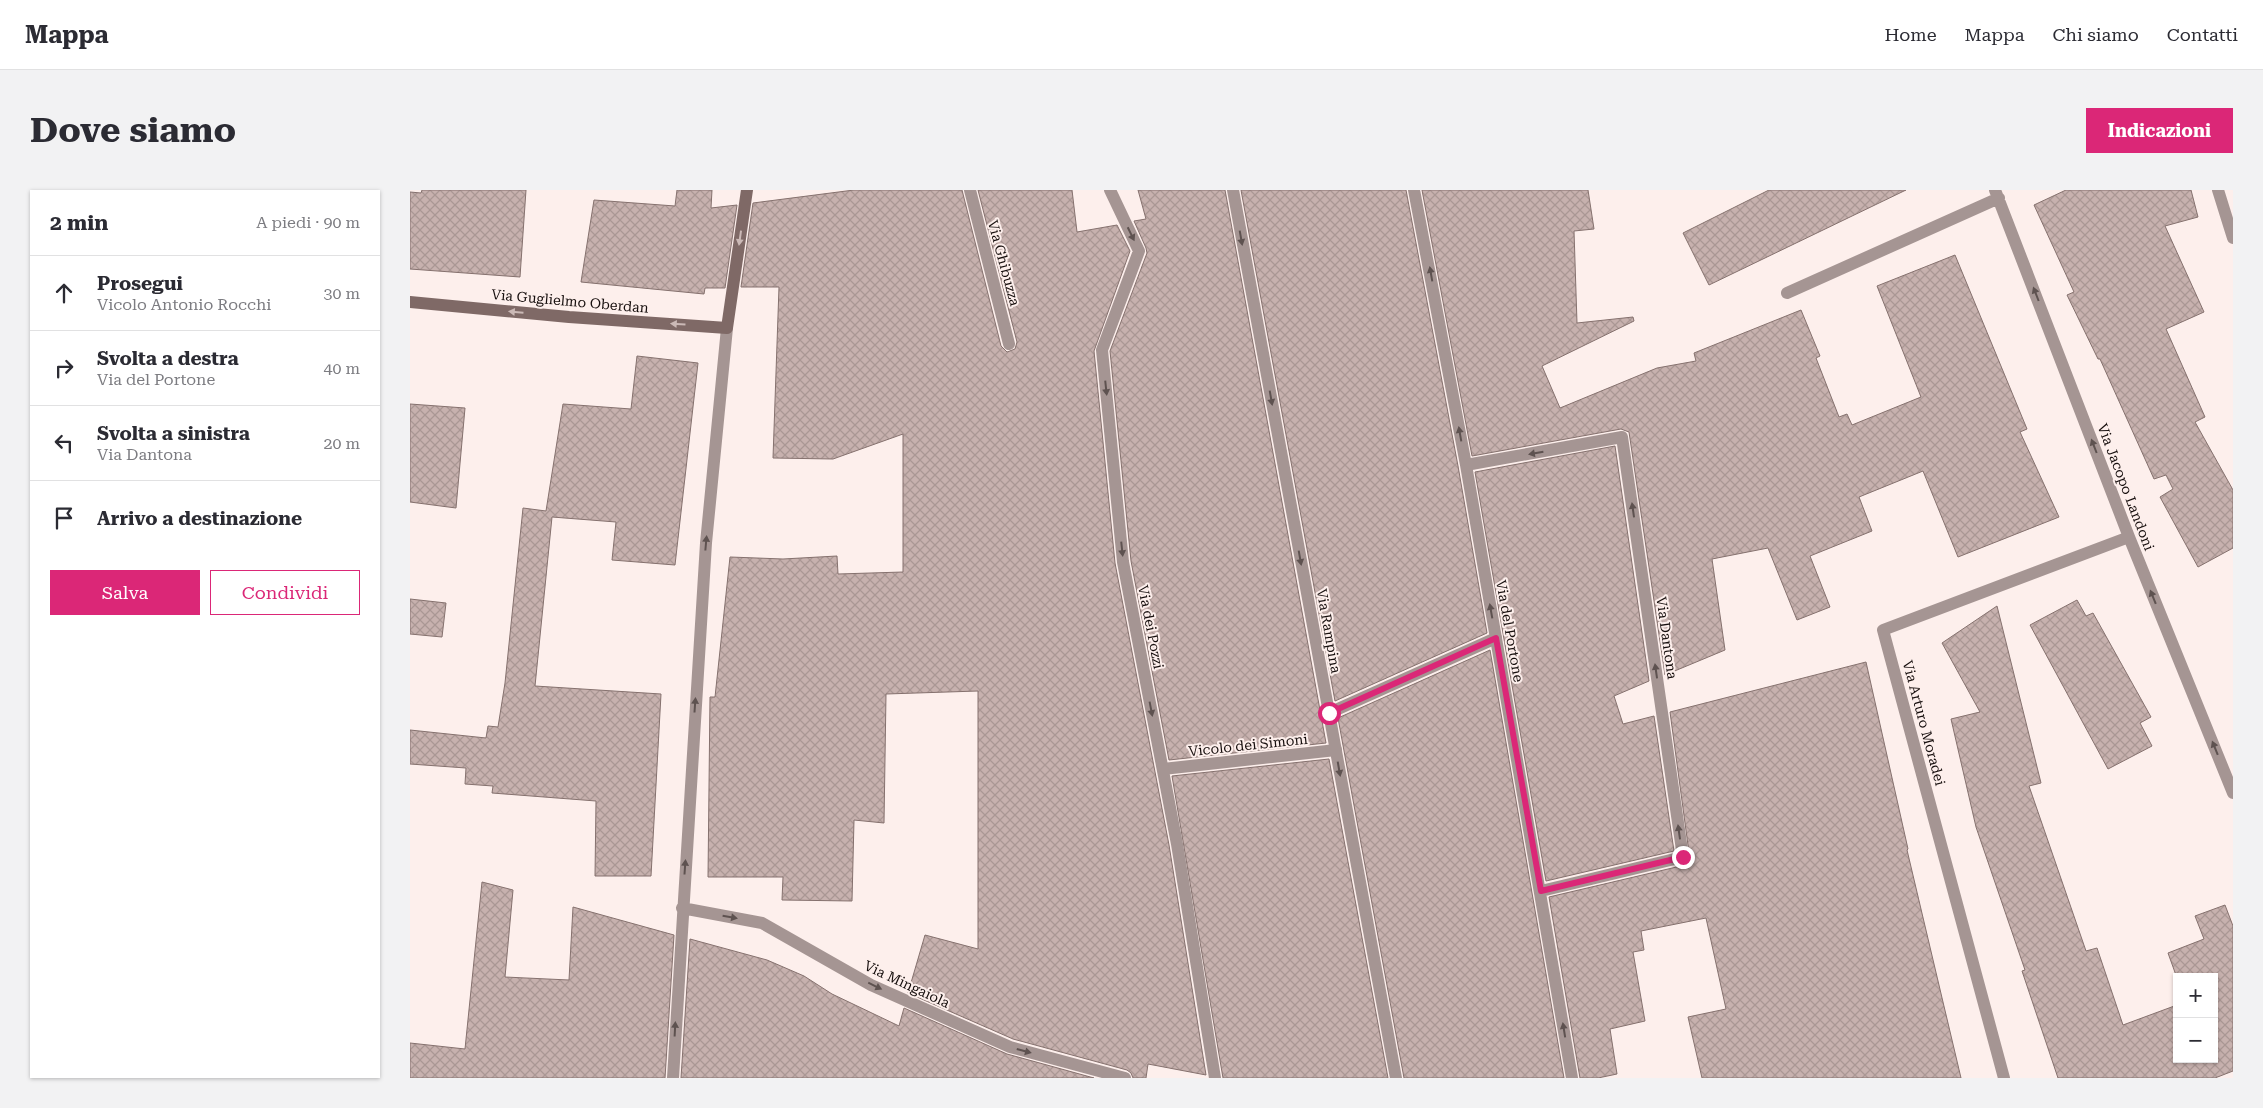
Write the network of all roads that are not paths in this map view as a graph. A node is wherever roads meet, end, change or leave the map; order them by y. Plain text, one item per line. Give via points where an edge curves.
1 (747, 190) edge
2 (970, 190) edge
3 (1110, 190) edge
4 (1233, 190) edge
5 (1414, 190) edge
6 (2218, 190) edge
7 (1997, 194) edge
8 (2233, 238) edge
9 (1787, 293) dead end
10 (410, 302) edge
11 (727, 328) junction
12 (1009, 344) dead end
13 (1466, 465) junction
14 (2129, 536) junction
15 (1496, 638) junction
16 (1329, 713) junction
17 (1336, 750) junction
18 (1163, 770) junction
19 (2233, 793) edge
20 (1541, 891) junction
21 (682, 908) junction
22 (673, 1078) edge
23 (1125, 1078) edge
24 (1215, 1078) edge
25 (1396, 1078) edge
26 (1572, 1078) edge
27 (2004, 1078) edge

1 -> 11 street
2 - 12 street, Via Ghibuzza
3 -> 18 street, Via dei Pozzi via 1139,250 1102,350 1123,562
4 -> 16 street, Via Rampina
13 -> 5 street, Via del Portone
6 - 8 street
7 - 9 street
14 -> 7 street, Via Jacopo Landoni
11 -> 10 street, Via Guglielmo Oberdan
21 -> 11 street via 706,544
15 -> 13 street, Via del Portone
20 -> 13 street, Via Dantona via 1683,857 1622,437
19 -> 14 street, Via Jacopo Landoni
14 - 27 street, Via Arturo Moradei via 1883,630
15 - 16 street
15 - 20 street, Via del Portone
16 - 17 street, Via Rampina
17 - 18 street, Vicolo dei Simoni
17 -> 25 street, Via Rampina
18 - 24 street, Via dei Pozzi
26 -> 20 street, Via del Portone
22 -> 21 street
21 -> 23 street, Via Mingaiola via 762,923 871,985 1010,1047

